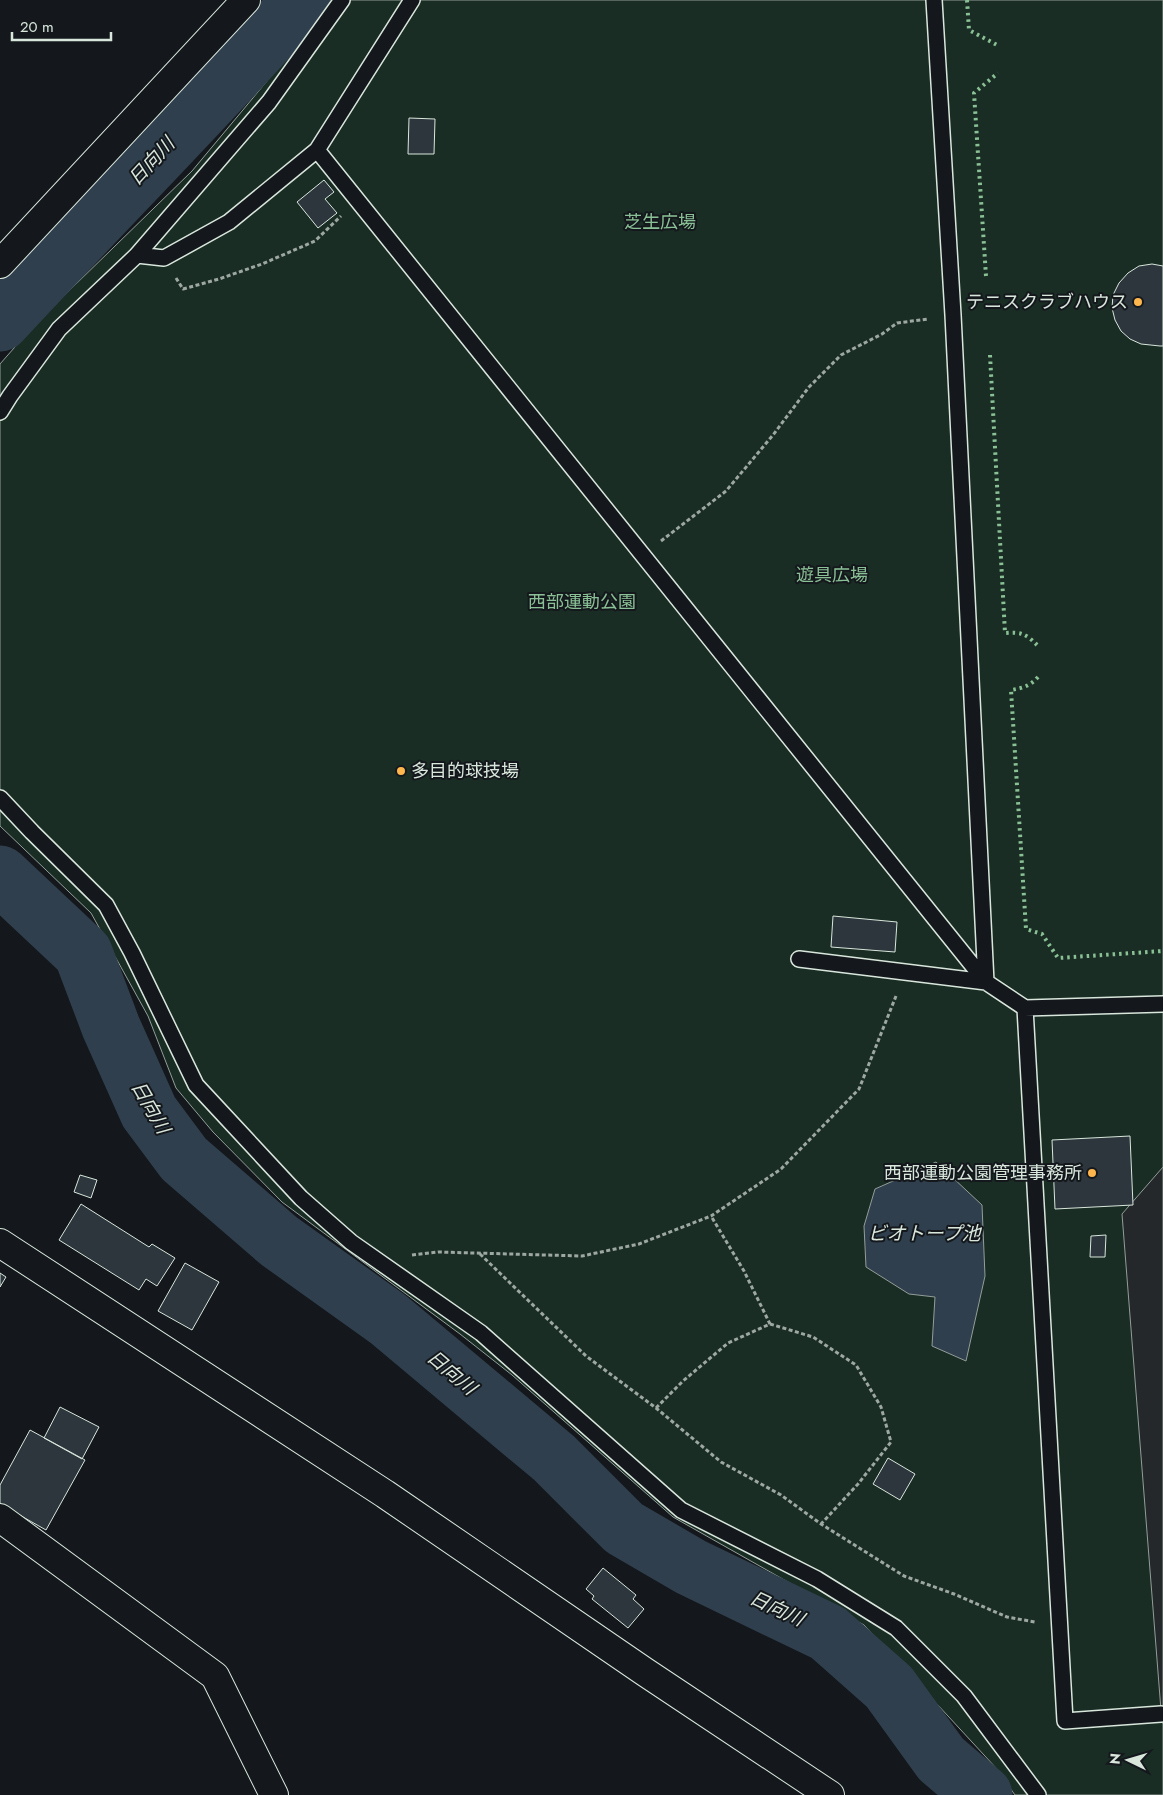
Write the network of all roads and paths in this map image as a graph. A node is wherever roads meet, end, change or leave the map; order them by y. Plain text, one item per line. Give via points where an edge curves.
1 (246, 0) edge
2 (342, 0) edge
3 (412, 0) edge
4 (934, 0) edge
5 (317, 150) junction
6 (357, 200) junction
7 (137, 254) junction
8 (164, 258) junction
9 (0, 264) edge
10 (953, 315) junction
11 (0, 412) edge
12 (642, 554) junction
13 (0, 798) edge
14 (799, 959) dead end
15 (905, 972) junction
16 (986, 982) junction
17 (1163, 1004) edge
18 (1025, 1008) junction
19 (712, 1216) junction
20 (0, 1243) edge
21 (480, 1254) junction
22 (374, 1258) junction
23 (770, 1324) junction
24 (656, 1408) junction
25 (0, 1518) edge
26 (821, 1524) junction
27 (1060, 1627) junction
28 (1161, 1714) dead end
29 (274, 1795) edge
30 (830, 1795) edge
31 (1038, 1795) edge

1 - 9 street
2 - 7 lane via 269,102
3 - 5 lane
4 - 10 lane
5 - 6 lane
5 - 8 lane via 229,222
6 - 8 path via 315,241 219,279 183,289
6 - 12 lane
7 - 8 lane
7 - 11 lane via 59,329
10 - 12 path via 897,323 842,355 809,387 726,491
10 - 16 lane
12 - 16 lane
13 - 22 lane via 106,905 196,1085 300,1198
14 - 15 lane
15 - 16 lane
15 - 19 path via 859,1089 781,1169
16 - 18 lane
17 - 18 lane
18 - 27 lane
19 - 21 path via 638,1244 582,1256
19 - 23 path
20 - 30 street via 384,1494
21 - 22 path via 438,1252
21 - 24 path via 586,1356
22 - 31 lane via 480,1333 681,1510 817,1580 896,1628 964,1696
23 - 24 path via 728,1343
23 - 26 path via 813,1337 856,1365 880,1408 891,1442
24 - 26 path via 721,1462 780,1495
25 - 29 street via 214,1676
26 - 27 path via 904,1576 1008,1617
27 - 28 lane via 1065,1721

